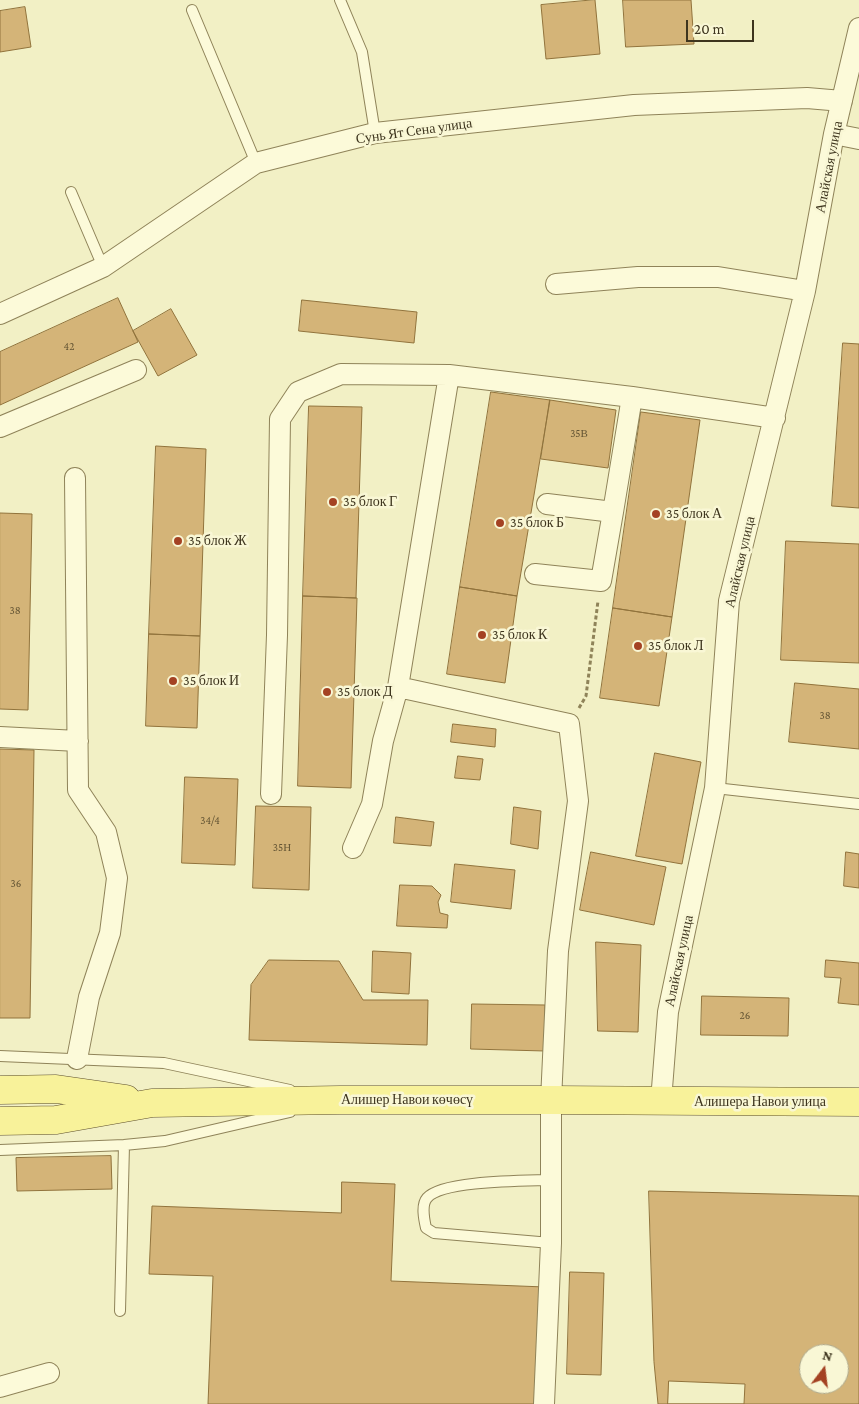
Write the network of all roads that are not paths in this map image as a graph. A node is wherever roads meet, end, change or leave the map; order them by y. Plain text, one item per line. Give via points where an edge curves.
1 (340, 0) edge
2 (192, 10) dead end
3 (859, 28) edge
4 (842, 101) junction
5 (375, 133) junction
6 (834, 134) junction
7 (859, 138) edge
8 (256, 163) junction
9 (71, 192) dead end
10 (103, 267) junction
11 (556, 284) dead end
12 (805, 291) junction
13 (0, 314) edge
14 (136, 370) dead end
15 (449, 375) junction
16 (632, 397) junction
17 (775, 418) junction
18 (0, 427) edge
19 (75, 478) dead end
20 (547, 504) dead end
21 (613, 512) junction
22 (535, 574) dead end
23 (398, 687) junction
24 (0, 736) edge
25 (78, 742) junction
26 (715, 788) junction
27 (271, 794) dead end
28 (859, 804) edge
29 (353, 848) dead end
30 (0, 1056) edge
31 (77, 1059) junction
32 (0, 1090) edge
33 (340, 1100) junction
34 (551, 1100) junction
35 (661, 1101) junction
36 (859, 1102) edge
37 (152, 1103) junction
38 (0, 1121) edge
39 (124, 1145) junction
40 (0, 1150) edge
41 (551, 1180) junction
42 (551, 1244) junction
43 (120, 1311) dead end
44 (49, 1372) dead end
45 (0, 1387) edge
46 (544, 1404) edge

1 - 5 lane via 362,52
2 - 8 lane
3 - 4 street, Алайская улица
4 - 5 street, Сунь Ят Сена улица via 807,98 634,105
4 - 6 street, Алайская улица
5 - 8 street, Сунь Ят Сена улица
6 - 7 street
6 - 12 street, Алайская улица
8 - 10 street, Сунь Ят Сена улица
9 - 10 lane
10 - 13 street, Сунь Ят Сена улица
11 - 12 street via 638,277 718,277
12 - 17 street, Алайская улица
14 - 18 street
15 - 16 street
15 - 23 street
15 - 27 street via 341,374 298,392 280,419
16 - 17 street
16 - 21 street
17 - 26 street, Алайская улица via 729,601
19 - 25 street
20 - 21 street
21 - 22 street via 601,581
23 - 29 street via 383,741 372,804
23 - 34 street via 569,724 578,801 558,951
24 - 25 street
25 - 31 street via 78,790 106,832 117,878 110,933 89,996
26 - 28 lane
26 - 35 street, Алайская улица via 668,1012
30 - 31 lane
31 - 33 lane via 164,1063
32 - 37 main road, Алишер Навои көчөсү via 56,1089
33 - 34 main road, Алишер Навои көчөсү
33 - 37 main road, Алишер Навои көчөсү
33 - 39 lane via 165,1141
34 - 35 main road, Алишер Навои көчөсү
34 - 41 street
35 - 36 main road, Алишера Навои улица
37 - 38 main road, Алишер Навои көчөсү via 56,1120
39 - 40 lane
39 - 43 lane
41 - 42 street
41 - 42 lane via 462,1184 427,1197 424,1215 426,1228 434,1233
42 - 46 street
44 - 45 street

